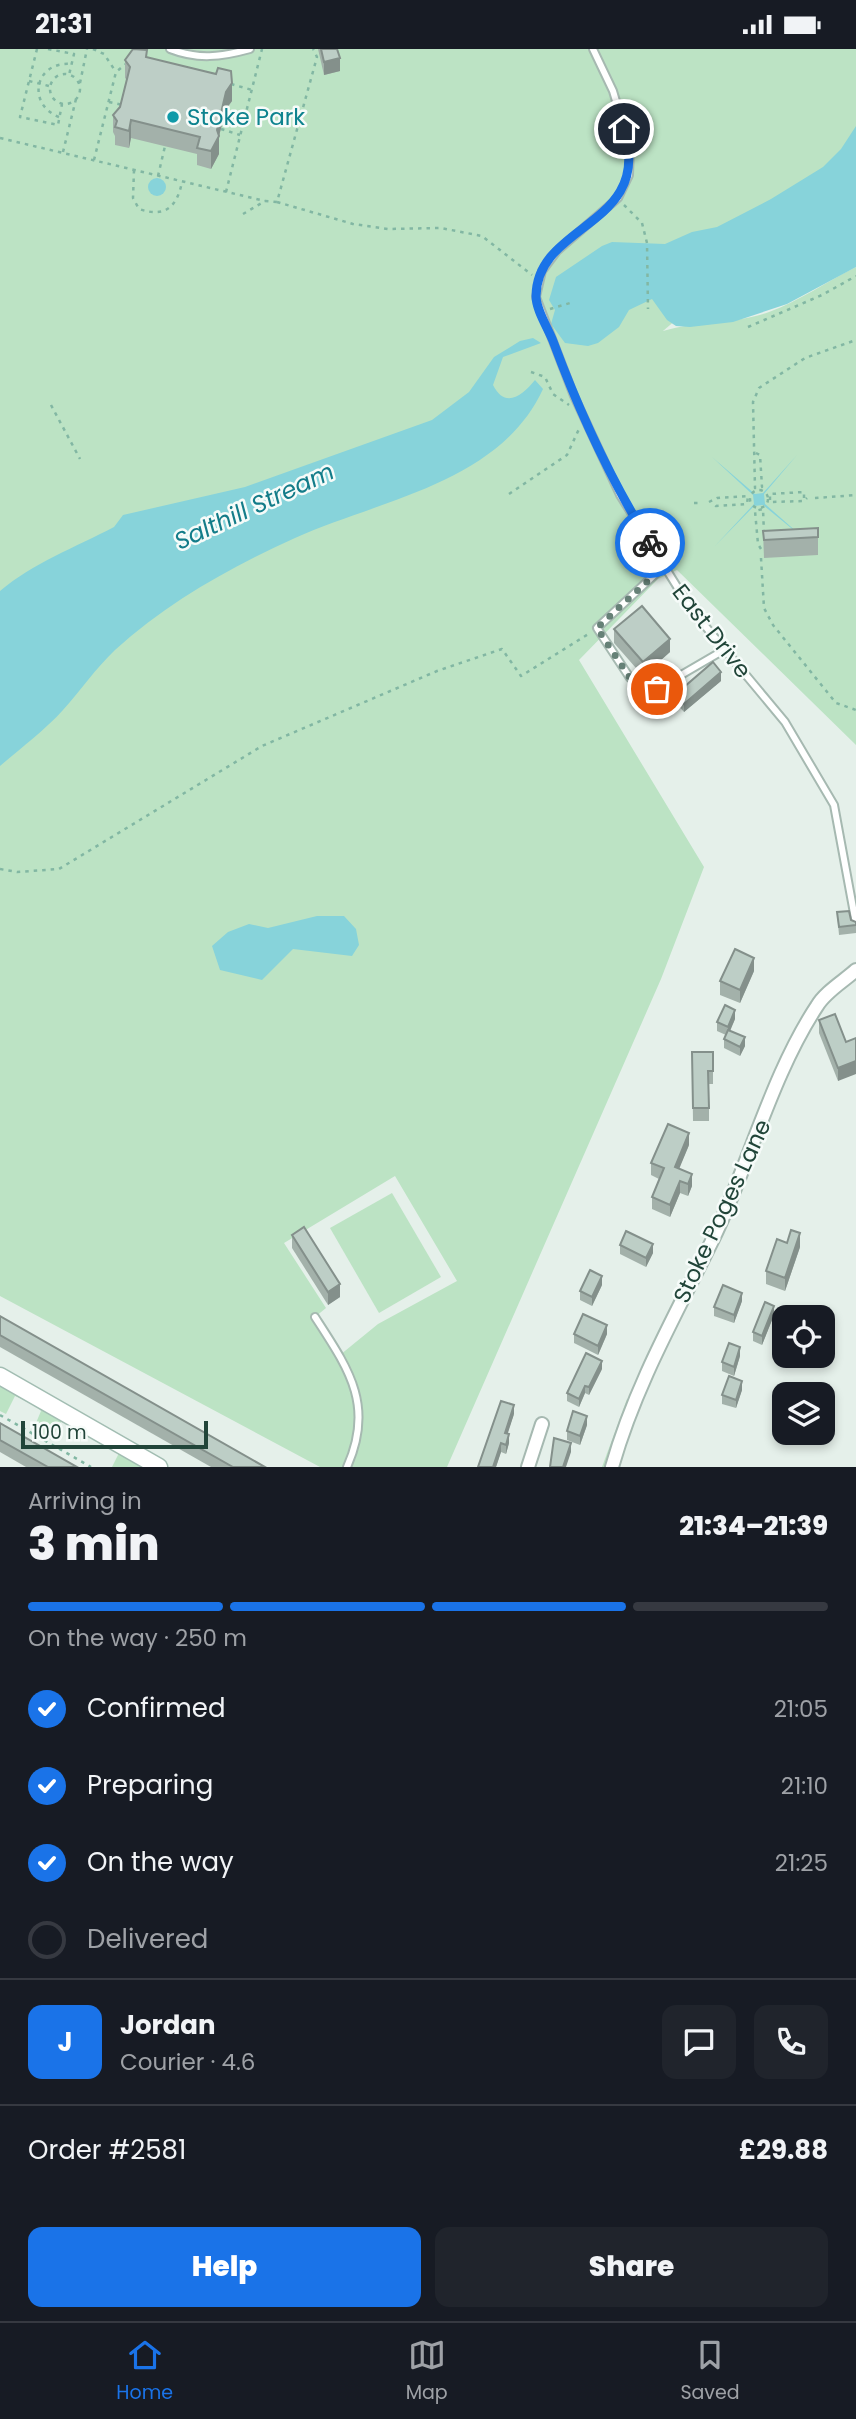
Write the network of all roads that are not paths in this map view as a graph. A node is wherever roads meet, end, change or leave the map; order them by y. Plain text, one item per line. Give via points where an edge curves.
1 (170, 49) edge
2 (250, 49) edge
3 (593, 49) edge
4 (664, 566) junction
5 (724, 650) junction
6 (856, 923) edge
7 (856, 970) edge
8 (315, 1317) dead end
9 (0, 1376) edge
10 (536, 1431) dead end
11 (159, 1467) edge
12 (347, 1467) edge
13 (528, 1467) edge
14 (612, 1467) edge

1 - 2 lane via 188,57 212,58
3 - 4 lane, East Drive via 630,148 629,175 618,198 557,251 542,271 536,297 581,413 620,495
4 - 5 lane, East Drive
4 - 5 lane via 597,628 630,678 657,689
5 - 6 lane, East Drive via 785,722 834,805
7 - 14 street, Stoke Poges Lane via 818,1003 792,1052 714,1237 652,1358
8 - 12 lane via 353,1379 360,1416
9 - 11 street
10 - 13 street

